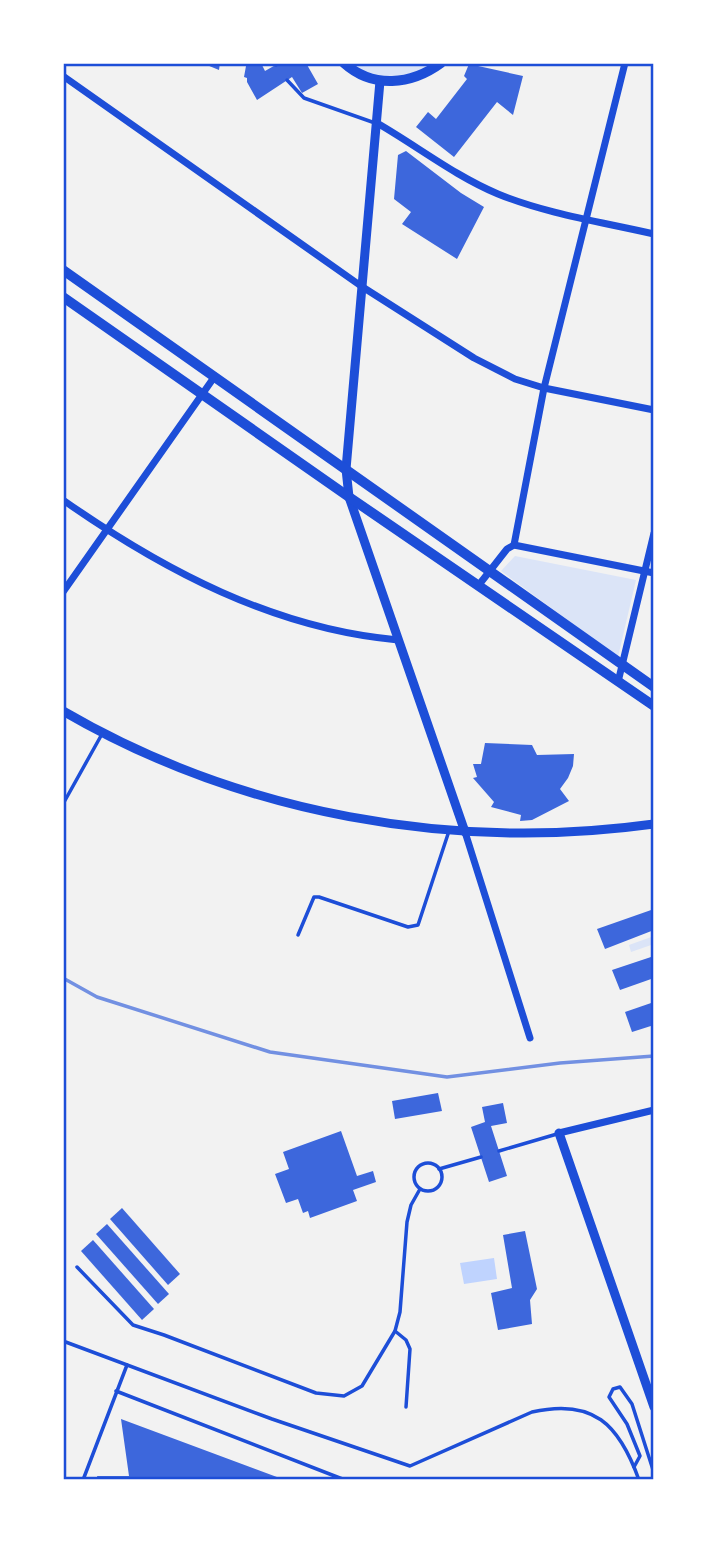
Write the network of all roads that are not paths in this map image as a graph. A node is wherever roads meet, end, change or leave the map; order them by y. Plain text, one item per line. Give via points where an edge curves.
1 (344, 63) edge
2 (441, 63) edge
3 (625, 63) edge
4 (63, 76) edge
5 (287, 80) dead end
6 (380, 81) junction
7 (377, 123) junction
8 (585, 218) junction
9 (654, 234) edge
10 (63, 270) edge
11 (361, 286) junction
12 (63, 297) edge
13 (215, 376) junction
14 (544, 388) junction
15 (203, 394) junction
16 (654, 410) edge
17 (346, 469) junction
18 (349, 497) junction
19 (63, 500) edge
20 (107, 531) junction
21 (654, 533) edge
22 (514, 545) junction
23 (489, 570) junction
24 (645, 571) junction
25 (654, 573) edge
26 (478, 586) junction
27 (63, 592) edge
28 (398, 640) junction
29 (622, 665) junction
30 (618, 682) junction
31 (654, 687) edge
32 (654, 706) edge
33 (63, 711) edge
34 (103, 732) junction
35 (63, 804) edge
36 (654, 824) edge
37 (449, 831) junction
38 (465, 832) junction
39 (298, 934) dead end
40 (530, 1038) dead end
41 (654, 1110) edge
42 (559, 1133) junction
43 (499, 1151) dead end
44 (481, 1157) dead end
45 (439, 1169) junction
46 (420, 1189) junction
47 (77, 1267) dead end
48 (395, 1331) junction
49 (63, 1341) edge
50 (127, 1365) junction
51 (116, 1391) junction
52 (406, 1407) dead end
53 (654, 1407) edge
54 (634, 1468) junction
55 (654, 1473) edge
56 (83, 1480) edge
57 (345, 1480) edge
58 (639, 1480) edge

1 - 6 main road via 354,72
2 - 6 main road via 426,74 403,81
3 - 8 street
4 - 11 street
5 - 7 lane via 304,99
6 - 7 street
7 - 8 street via 496,193
7 - 11 street
8 - 9 street
8 - 14 street
10 - 13 main road
11 - 14 street via 474,358
11 - 17 street
12 - 15 main road
13 - 15 street
13 - 17 main road
14 - 16 street
14 - 22 street
15 - 18 main road
15 - 20 street
17 - 18 street
17 - 23 main road
18 - 26 main road
18 - 28 street
19 - 20 street
20 - 27 street
20 - 28 street via 239,601 302,624
21 - 24 street
22 - 23 street
22 - 24 street
23 - 26 street
23 - 29 main road
24 - 25 street
24 - 29 street
26 - 30 main road
28 - 38 street
29 - 30 street
29 - 31 main road
30 - 32 main road
33 - 34 street
34 - 35 lane
34 - 37 street via 189,771 299,805 362,820
36 - 38 street via 567,834
37 - 38 street
37 - 39 lane via 418,925 408,928 314,897
38 - 40 street
41 - 42 street
42 - 43 lane
42 - 53 street
44 - 45 lane
45 - 46 lane via 442,1180 436,1189
45 - 46 lane via 430,1163 419,1165 413,1174
46 - 48 lane via 407,1222
47 - 48 lane via 132,1325 316,1393 344,1396 362,1386
48 - 52 lane via 410,1349
49 - 50 lane
50 - 51 lane
50 - 54 lane via 410,1466 532,1412 574,1407 594,1414 612,1429
51 - 56 lane
51 - 57 lane
54 - 55 lane via 640,1455 609,1397 612,1389 620,1387 632,1404
54 - 58 lane

